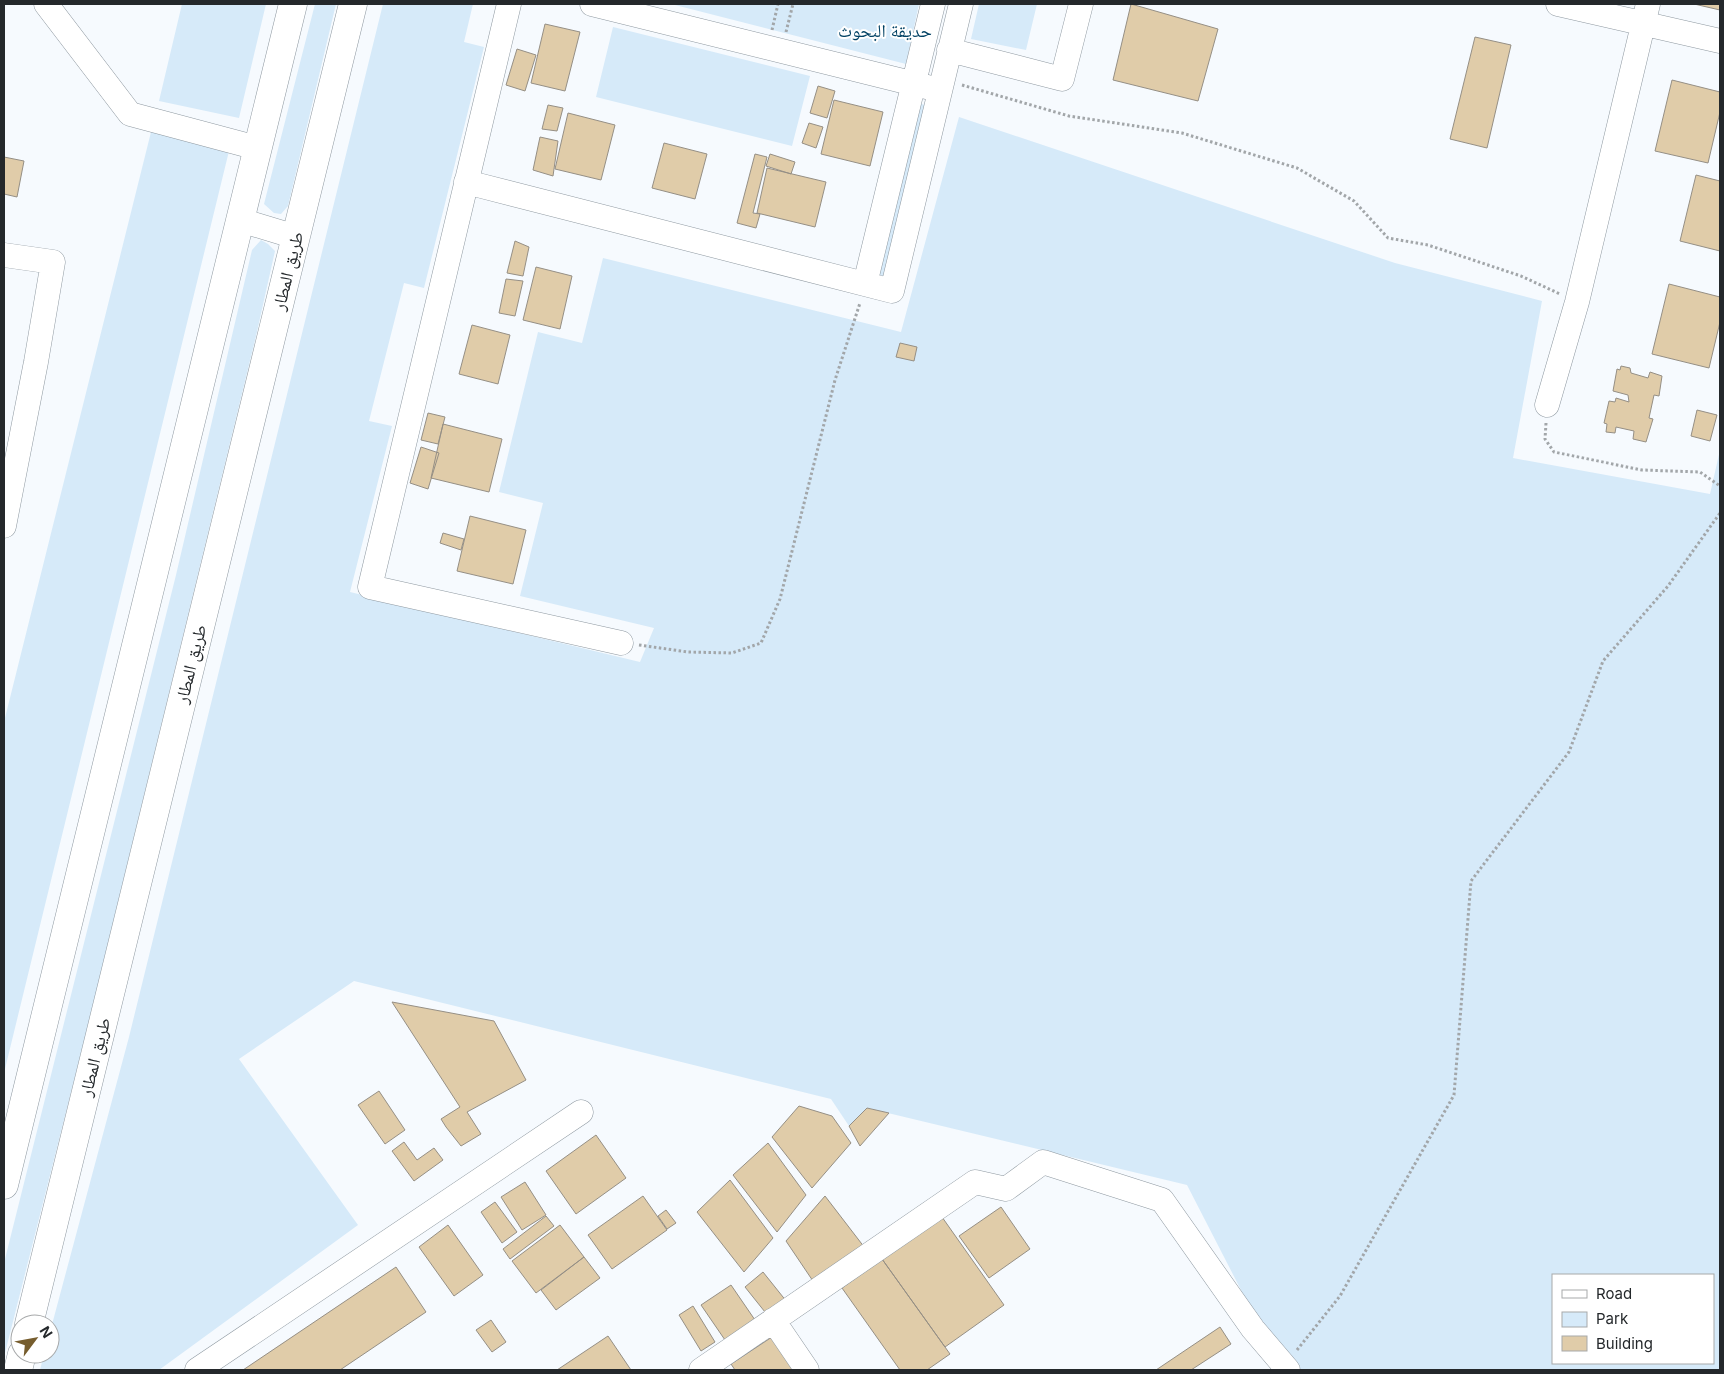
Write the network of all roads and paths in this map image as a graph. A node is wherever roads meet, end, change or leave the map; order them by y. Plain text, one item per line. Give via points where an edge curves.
1 (46, 4) edge
2 (293, 4) edge
3 (353, 4) edge
4 (509, 4) edge
5 (592, 4) edge
6 (778, 4) edge
7 (793, 4) edge
8 (934, 4) edge
9 (961, 4) edge
10 (1081, 4) edge
11 (1558, 4) edge
12 (1646, 14) edge
13 (1720, 41) edge
14 (775, 49) junction
15 (949, 50) junction
16 (914, 84) junction
17 (941, 85) junction
18 (257, 148) junction
19 (466, 182) junction
20 (240, 220) junction
21 (296, 236) junction
22 (4, 255) edge
23 (865, 284) junction
24 (1576, 302) junction
25 (1547, 405) joint
26 (1720, 486) edge
27 (1720, 513) edge
28 (4, 526) edge
29 (622, 642) joint
30 (581, 1112) dead end
31 (4, 1185) edge
32 (31, 1314) edge
33 (773, 1320) junction
34 (1292, 1363) edge
35 (197, 1370) edge
36 (700, 1370) edge
37 (807, 1370) edge

1 - 18 street via 130,114
2 - 18 highway
3 - 21 highway, طريق المطار
4 - 19 street
5 - 14 street
6 - 14 path
7 - 14 path
8 - 16 street
9 - 15 street
10 - 15 street via 1062,79
11 - 12 street
12 - 13 street
12 - 24 street
14 - 16 street
15 - 17 street
16 - 17 street
16 - 23 street
17 - 23 street via 892,291
17 - 24 path via 1069,116 1182,132 1298,168 1354,201 1388,238 1428,246 1502,270
18 - 20 highway
19 - 23 street
19 - 29 street via 370,587
20 - 21 street
20 - 31 highway
21 - 32 highway, طريق المطار
22 - 28 street via 53,262
23 - 29 path via 835,380 780,599 762,643 732,653 688,652
24 - 25 street
25 - 26 path via 1545,440 1554,452 1642,470 1700,472
27 - 34 path via 1668,586 1603,661 1569,752 1471,881 1454,1095 1340,1296 1298,1347
30 - 35 street
33 - 34 street via 975,1182 1006,1189 1043,1162 1162,1200 1253,1329
33 - 36 street
33 - 37 street

